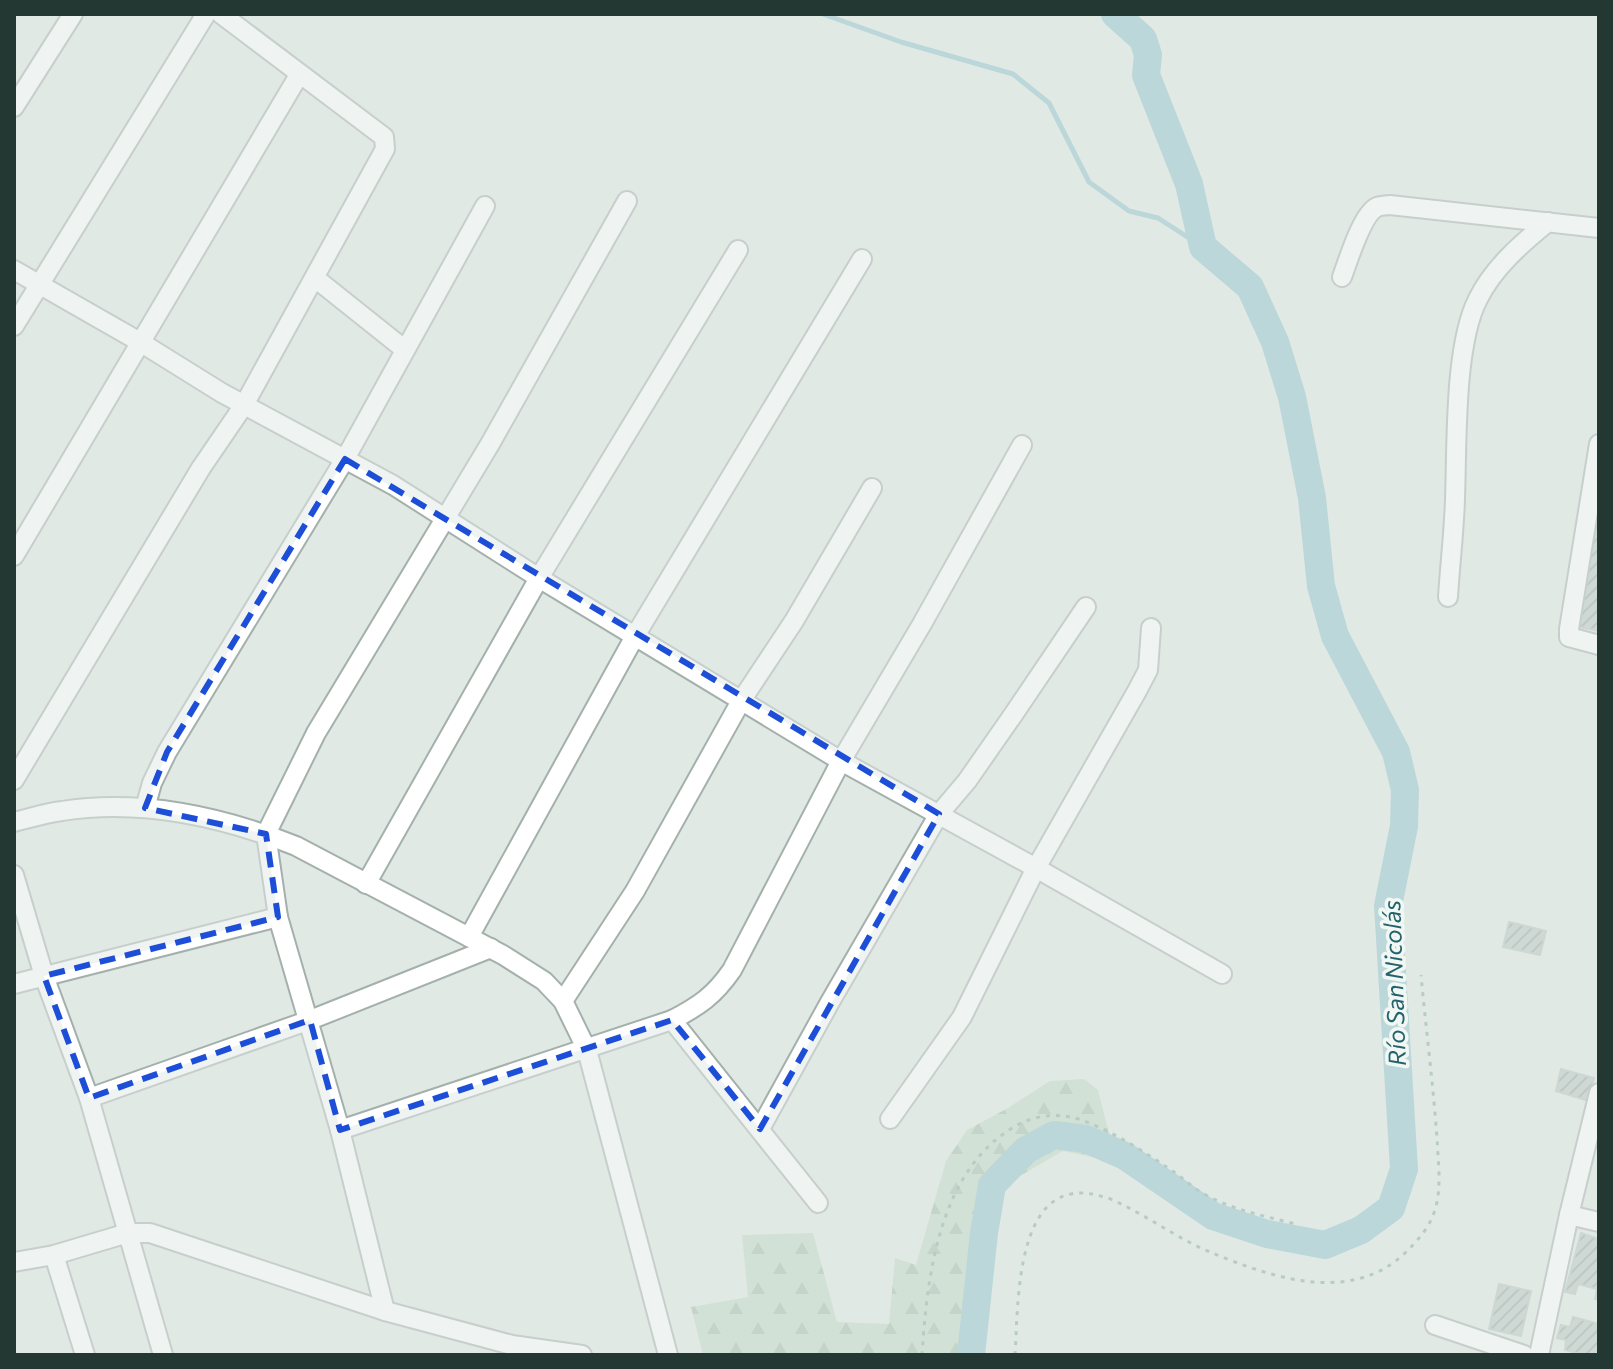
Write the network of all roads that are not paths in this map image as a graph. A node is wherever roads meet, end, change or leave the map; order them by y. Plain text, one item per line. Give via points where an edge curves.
1 (73, 14) edge
2 (206, 14) edge
3 (221, 14) edge
4 (299, 75) junction
5 (14, 107) edge
6 (627, 201) dead end
7 (485, 206) dead end
8 (1548, 222) junction
9 (1599, 228) edge
10 (738, 250) dead end
11 (862, 259) dead end
12 (14, 270) edge
13 (1342, 277) dead end
14 (315, 278) junction
15 (39, 284) junction
16 (14, 326) edge
17 (140, 342) junction
18 (404, 349) junction
19 (244, 405) junction
20 (1599, 444) edge
21 (1022, 445) dead end
22 (345, 459) junction
23 (872, 488) dead end
24 (444, 517) junction
25 (14, 556) edge
26 (539, 578) junction
27 (1448, 597) dead end
28 (1086, 607) dead end
29 (1151, 628) dead end
30 (635, 636) junction
31 (1599, 645) edge
32 (741, 701) junction
33 (841, 761) junction
34 (14, 780) edge
35 (145, 808) junction
36 (939, 814) junction
37 (14, 822) edge
38 (266, 834) junction
39 (1036, 868) junction
40 (14, 875) edge
41 (366, 884) junction
42 (278, 917) junction
43 (469, 937) junction
44 (491, 948) junction
45 (1222, 974) dead end
46 (44, 976) junction
47 (14, 984) edge
48 (563, 1001) junction
49 (310, 1020) junction
50 (672, 1020) junction
51 (587, 1050) junction
52 (1599, 1093) edge
53 (89, 1098) junction
54 (890, 1119) dead end
55 (760, 1129) junction
56 (340, 1130) junction
57 (818, 1203) dead end
58 (1569, 1215) junction
59 (1599, 1222) edge
60 (128, 1233) junction
61 (54, 1255) junction
62 (14, 1262) edge
63 (385, 1311) junction
64 (1435, 1325) dead end
65 (85, 1355) edge
66 (163, 1355) edge
67 (582, 1355) edge
68 (668, 1355) edge
69 (1524, 1355) edge
70 (1539, 1355) edge

1 - 5 street
2 - 15 street
3 - 4 street
4 - 14 street via 386,143
4 - 17 street
6 - 24 street
7 - 18 street
8 - 9 street
8 - 13 street via 1378,206 1359,234
8 - 27 street via 1489,281 1468,325
10 - 26 street
11 - 30 street
12 - 15 street
14 - 18 street
14 - 19 street
15 - 16 street
15 - 17 street
17 - 19 street
17 - 25 street
18 - 22 street
19 - 22 street
19 - 34 street
20 - 31 street via 1569,637
21 - 33 street
22 - 24 street
22 - 35 street via 167,752
23 - 32 street
24 - 26 street
24 - 38 street via 316,733
26 - 30 street
26 - 41 street
28 - 36 street
29 - 39 street via 1148,670
30 - 32 street
30 - 43 street
32 - 33 street
32 - 48 street via 635,891
33 - 36 street
33 - 50 street via 732,970 701,1005
35 - 37 street via 98,807
35 - 38 street
36 - 39 street
36 - 55 street
38 - 41 street
38 - 42 street
39 - 45 street
39 - 54 street via 962,1017
40 - 46 street
41 - 43 street
42 - 46 street
42 - 49 street
43 - 44 street
44 - 48 street via 544,981
44 - 49 street
46 - 47 street
46 - 53 street
48 - 51 street
49 - 53 street
49 - 56 street
50 - 51 street
50 - 55 street
51 - 56 street
51 - 68 street
52 - 58 street
53 - 60 street
55 - 57 street
56 - 63 street
58 - 59 street
58 - 70 street
60 - 61 street
60 - 63 street via 150,1233
60 - 66 street
61 - 62 street
61 - 65 street
63 - 67 street via 512,1345
64 - 69 street

